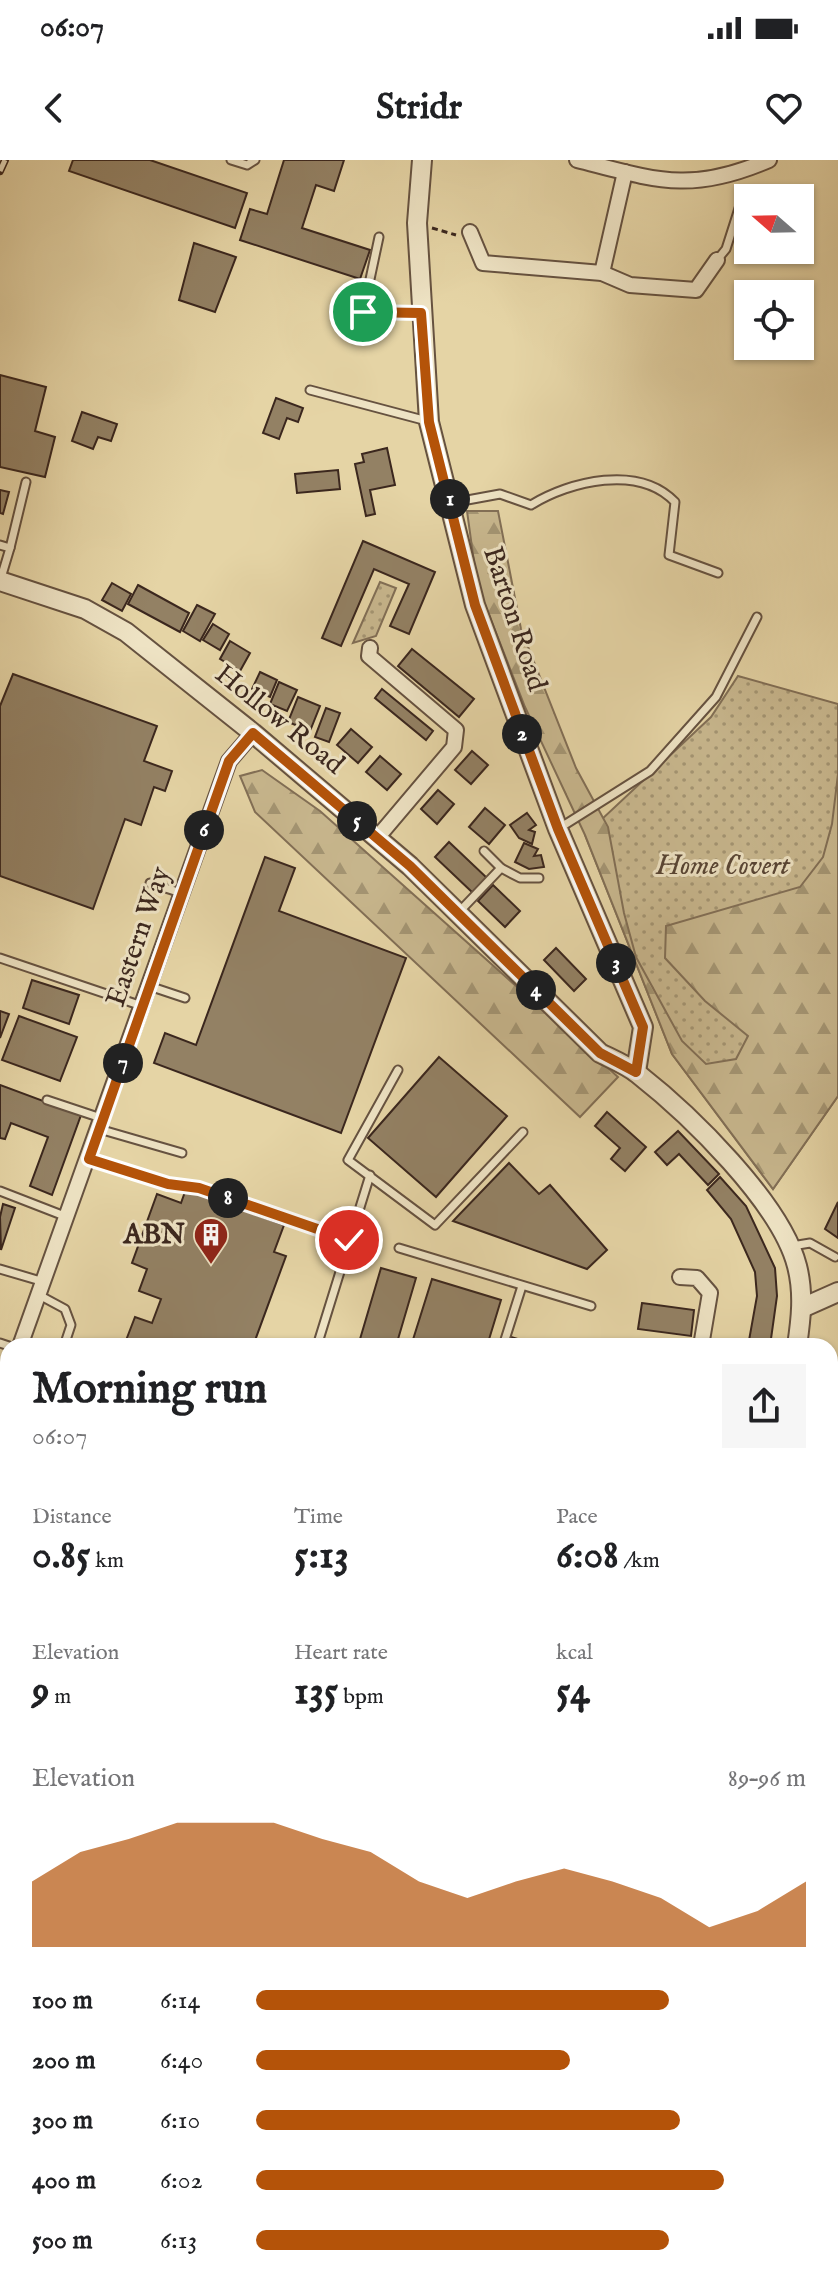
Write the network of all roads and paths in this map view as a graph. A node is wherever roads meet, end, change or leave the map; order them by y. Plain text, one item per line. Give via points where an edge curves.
1 (231, 160) edge
2 (255, 160) edge
3 (422, 160) edge
4 (577, 160) edge
5 (769, 160) edge
6 (625, 172) junction
7 (417, 223) junction
8 (734, 224) edge
9 (470, 236) joint
10 (379, 237) dead end
11 (717, 260) joint
12 (602, 273) junction
13 (696, 290) junction
14 (710, 297) dead end
15 (363, 312) junction
16 (421, 313) junction
17 (343, 320) dead end
18 (310, 390) dead end
19 (429, 422) junction
20 (26, 482) dead end
21 (451, 503) junction
22 (0, 545) edge
23 (10, 548) junction
24 (718, 573) dead end
25 (0, 581) edge
26 (757, 617) dead end
27 (370, 648) dead end
28 (253, 733) junction
29 (558, 829) junction
30 (377, 838) junction
31 (484, 851) dead end
32 (501, 868) junction
33 (539, 878) dead end
34 (150, 883) dead end
35 (181, 893) junction
36 (458, 913) junction
37 (0, 958) edge
38 (149, 986) junction
39 (185, 998) dead end
40 (142, 1006) junction
41 (398, 1070) dead end
42 (636, 1072) junction
43 (47, 1100) dead end
44 (102, 1124) junction
45 (523, 1132) dead end
46 (182, 1153) dead end
47 (89, 1159) junction
48 (370, 1175) junction
49 (0, 1191) edge
50 (67, 1217) junction
51 (349, 1240) junction
52 (790, 1246) junction
53 (399, 1248) dead end
54 (835, 1257) dead end
55 (0, 1269) edge
56 (680, 1277) dead end
57 (522, 1286) junction
58 (42, 1288) junction
59 (838, 1292) edge
60 (591, 1306) dead end
61 (802, 1308) junction
62 (23, 1338) edge
63 (67, 1338) edge
64 (319, 1338) edge
65 (506, 1338) edge
66 (702, 1338) edge
67 (798, 1338) edge

1 - 2 lane via 247,165
3 - 7 street, Barton Road
4 - 6 street
5 - 6 street via 728,176 687,183
6 - 12 street
7 - 9 path
7 - 16 street, Barton Road
8 - 11 lane
9 - 12 street via 483,263
10 - 15 lane
11 - 13 street
12 - 13 street via 630,285
13 - 14 street
15 - 16 lane
15 - 17 lane
16 - 19 street, Barton Road
18 - 19 lane
19 - 21 street, Barton Road
20 - 23 lane
21 - 24 lane via 500,494 531,505 558,489 614,480 644,482 675,502 669,555
21 - 29 street, Barton Road via 475,605
22 - 23 lane
23 - 25 lane
25 - 28 street, Hollow Road via 85,609 126,632
26 - 29 lane via 716,697 650,771
27 - 30 street via 369,656 456,730 454,747
28 - 30 street, Hollow Road
28 - 35 street, Eastern Way via 229,761
29 - 42 street, Barton Road via 643,1027
30 - 36 street, Hollow Road
31 - 32 lane
32 - 33 lane via 520,878
32 - 36 lane
34 - 35 lane
35 - 38 street, Eastern Way
36 - 42 street, Hollow Road via 600,1053
37 - 40 lane
38 - 39 lane
38 - 40 street, Eastern Way
40 - 44 street, Eastern Way
41 - 48 lane via 348,1160
42 - 52 street, Hollow Road via 745,1177
43 - 44 lane
44 - 46 lane
44 - 47 street, Eastern Way
45 - 48 lane via 435,1225
47 - 50 street, Eastern Way
47 - 51 lane via 168,1184 199,1188
48 - 51 lane
49 - 50 lane
50 - 58 street, Eastern Way
51 - 64 lane
52 - 54 lane via 810,1243
52 - 61 street, Hollow Road
53 - 57 lane
55 - 58 lane
56 - 66 street via 697,1278 710,1293
57 - 60 lane
57 - 65 lane
58 - 62 street, Eastern Way
58 - 63 lane via 65,1309 71,1325
59 - 61 street
61 - 67 street, Hollow Road

